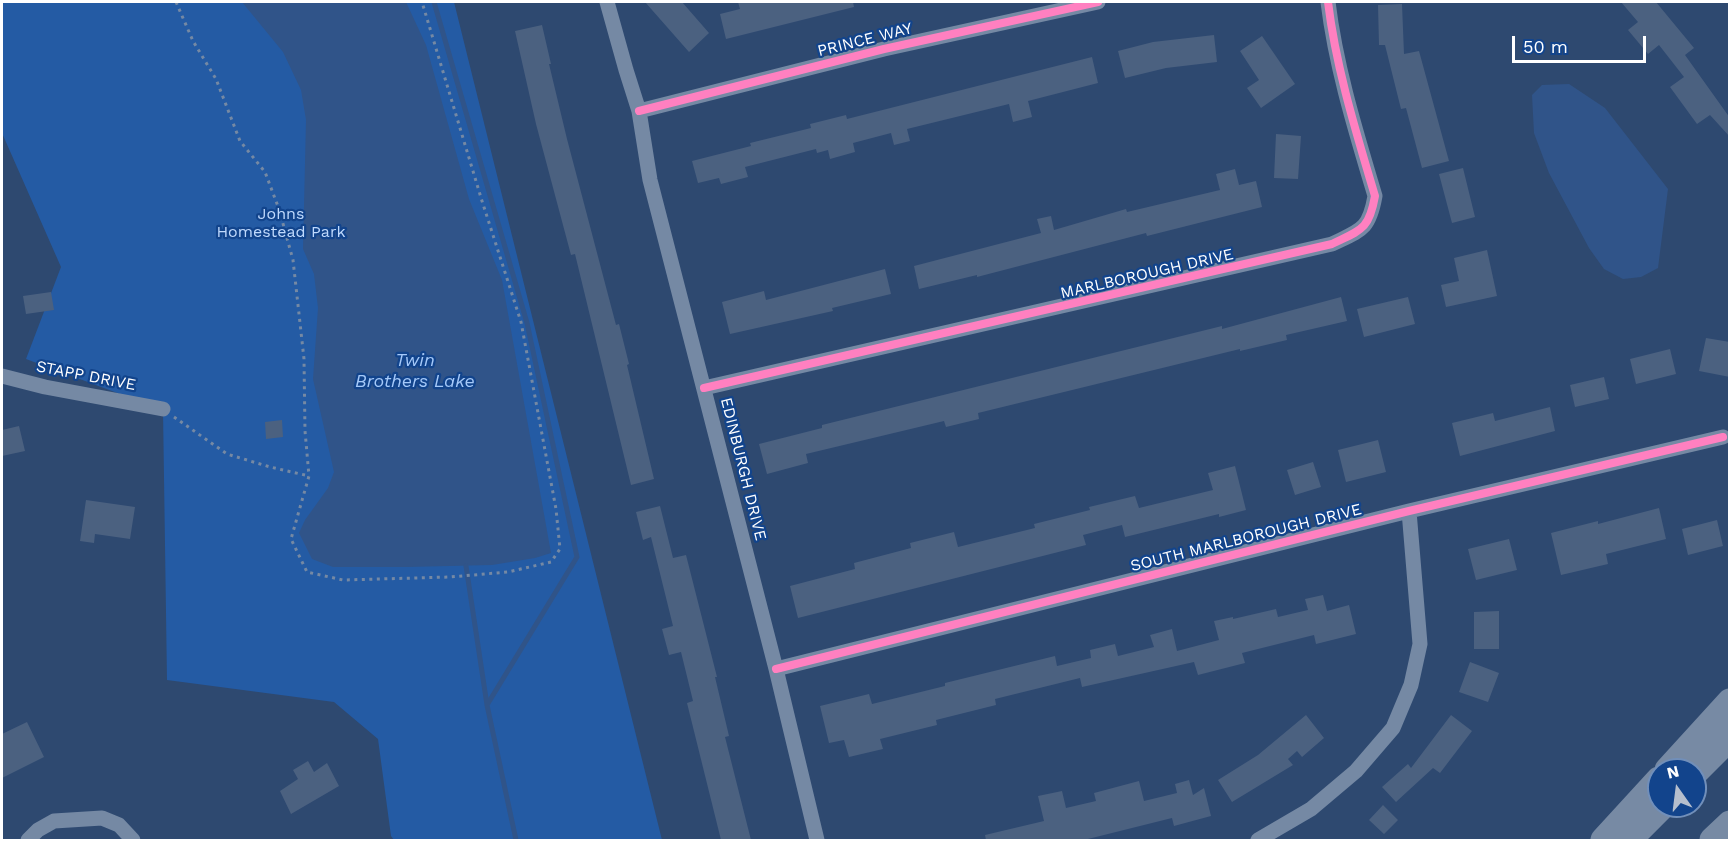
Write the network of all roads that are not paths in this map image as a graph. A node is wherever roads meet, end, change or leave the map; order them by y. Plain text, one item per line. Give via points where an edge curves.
1 (607, 2) edge
2 (1098, 2) edge
3 (1328, 2) edge
4 (639, 111) junction
5 (2, 376) edge
6 (704, 388) junction
7 (163, 410) road end
8 (1723, 437) dead end
9 (1409, 511) junction
10 (776, 669) junction
11 (1730, 702) edge
12 (1730, 737) edge
13 (1679, 758) edge
14 (1707, 760) edge
15 (1647, 793) edge
16 (1650, 818) edge
17 (1730, 824) edge
18 (28, 840) edge
19 (133, 840) edge
20 (817, 840) edge
21 (1258, 840) edge
22 (1604, 840) edge
23 (1628, 840) edge
24 (1713, 840) edge

1 - 4 street, EDINBURGH DRIVE
2 - 4 street, PRINCE WAY via 884,49
3 - 6 street, MARLBOROUGH DRIVE via 1343,86 1375,196 1372,215 1362,230 1332,244
4 - 6 street, EDINBURGH DRIVE via 650,180
5 - 7 street, STAPP DRIVE
6 - 10 street, EDINBURGH DRIVE
8 - 9 street, SOUTH MARLBOROUGH DRIVE
9 - 10 street, SOUTH MARLBOROUGH DRIVE
9 - 21 street via 1420,644 1412,685 1393,728 1356,771 1311,809
10 - 20 street, EDINBURGH DRIVE
11 - 13 highway
12 - 14 highway
15 - 22 highway
16 - 23 highway
17 - 24 highway
18 - 19 street via 54,821 102,818 119,825

